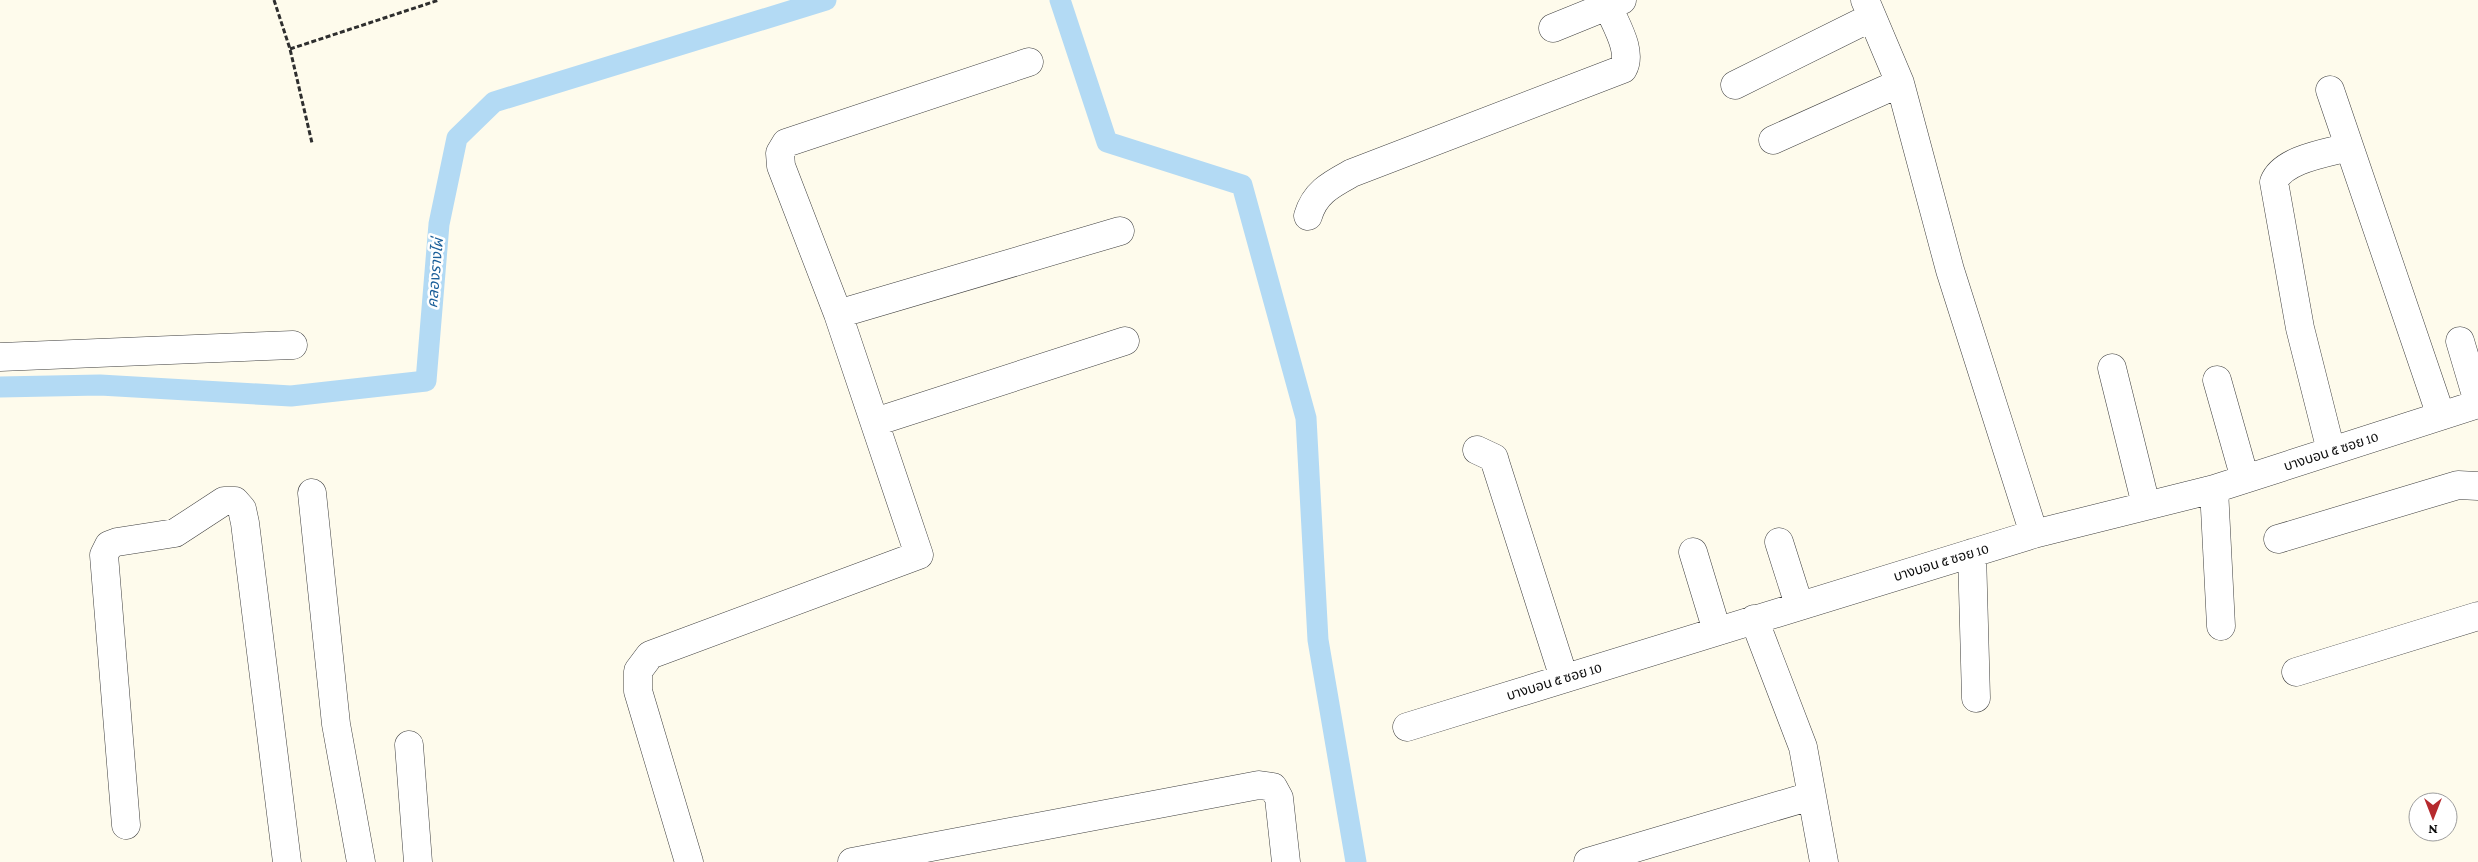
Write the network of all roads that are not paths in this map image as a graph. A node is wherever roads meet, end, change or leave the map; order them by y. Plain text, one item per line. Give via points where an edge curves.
1 (1615, 3) edge
2 (1868, 9) edge
3 (1553, 28) dead end
4 (1029, 62) dead end
5 (1900, 83) junction
6 (1735, 85) dead end
7 (2330, 90) dead end
8 (1773, 140) dead end
9 (2349, 146) junction
10 (1308, 216) dead end
11 (1120, 232) dead end
12 (838, 314) junction
13 (2460, 341) dead end
14 (1125, 342) dead end
15 (293, 345) dead end
16 (0, 357) edge
17 (2112, 368) dead end
18 (2217, 380) dead end
19 (2478, 403) edge
20 (2441, 416) junction
21 (875, 422) junction
22 (1477, 450) dead end
23 (2331, 451) junction
24 (2246, 479) junction
25 (2478, 486) edge
26 (2214, 489) junction
27 (312, 493) dead end
28 (2146, 505) junction
29 (2034, 534) junction
30 (2278, 539) dead end
31 (1779, 542) dead end
32 (1694, 552) dead end
33 (1972, 553) junction
34 (1799, 605) junction
35 (2478, 616) edge
36 (1754, 619) junction
37 (2221, 626) dead end
38 (1717, 631) junction
39 (2296, 672) dead end
40 (1564, 678) junction
41 (1976, 698) dead end
42 (1407, 727) dead end
43 (409, 745) dead end
44 (1812, 796) junction
45 (126, 826) dead end
46 (956, 853) edge
47 (287, 862) edge
48 (361, 862) edge
49 (418, 862) edge
50 (689, 862) edge
51 (852, 862) edge
52 (1286, 862) edge
53 (1588, 862) edge
54 (1824, 862) edge

1 - 3 street
1 - 10 street via 1626,51 1627,61 1622,69 1352,173 1320,192
2 - 5 street
2 - 6 street
4 - 12 street via 786,143 780,153 781,166
5 - 8 street
5 - 29 street via 1950,270
7 - 9 street
9 - 20 street
9 - 23 street via 2288,165 2277,172 2274,182 2300,328
11 - 12 street
12 - 21 street
13 - 19 street
14 - 21 street
15 - 16 street
17 - 28 street
18 - 24 street
19 - 20 street, บางบอน ๕ ซอย 10
20 - 23 street, บางบอน ๕ ซอย 10
21 - 50 street via 919,555 650,655 638,672 638,691
22 - 40 street via 1494,458
23 - 24 street, บางบอน ๕ ซอย 10
24 - 26 street, บางบอน ๕ ซอย 10
25 - 30 street via 2458,485
26 - 28 street, บางบอน ๕ ซอย 10
26 - 37 street
27 - 48 street via 336,724
28 - 29 street, บางบอน ๕ ซอย 10
29 - 33 street, บางบอน ๕ ซอย 10
31 - 34 street
32 - 38 street
33 - 34 street, บางบอน ๕ ซอย 10
33 - 41 street
34 - 36 street, บางบอน ๕ ซอย 10
35 - 39 street
36 - 38 street, บางบอน ๕ ซอย 10
36 - 44 street via 1803,747
38 - 40 street, บางบอน ๕ ซอย 10
40 - 42 street, บางบอน ๕ ซอย 10
43 - 49 street
44 - 53 street
44 - 54 street
45 - 47 street via 104,555 116,542 175,533 224,501 235,501 242,509 245,523
46 - 51 street
46 - 52 street via 1260,785 1273,787 1279,798

